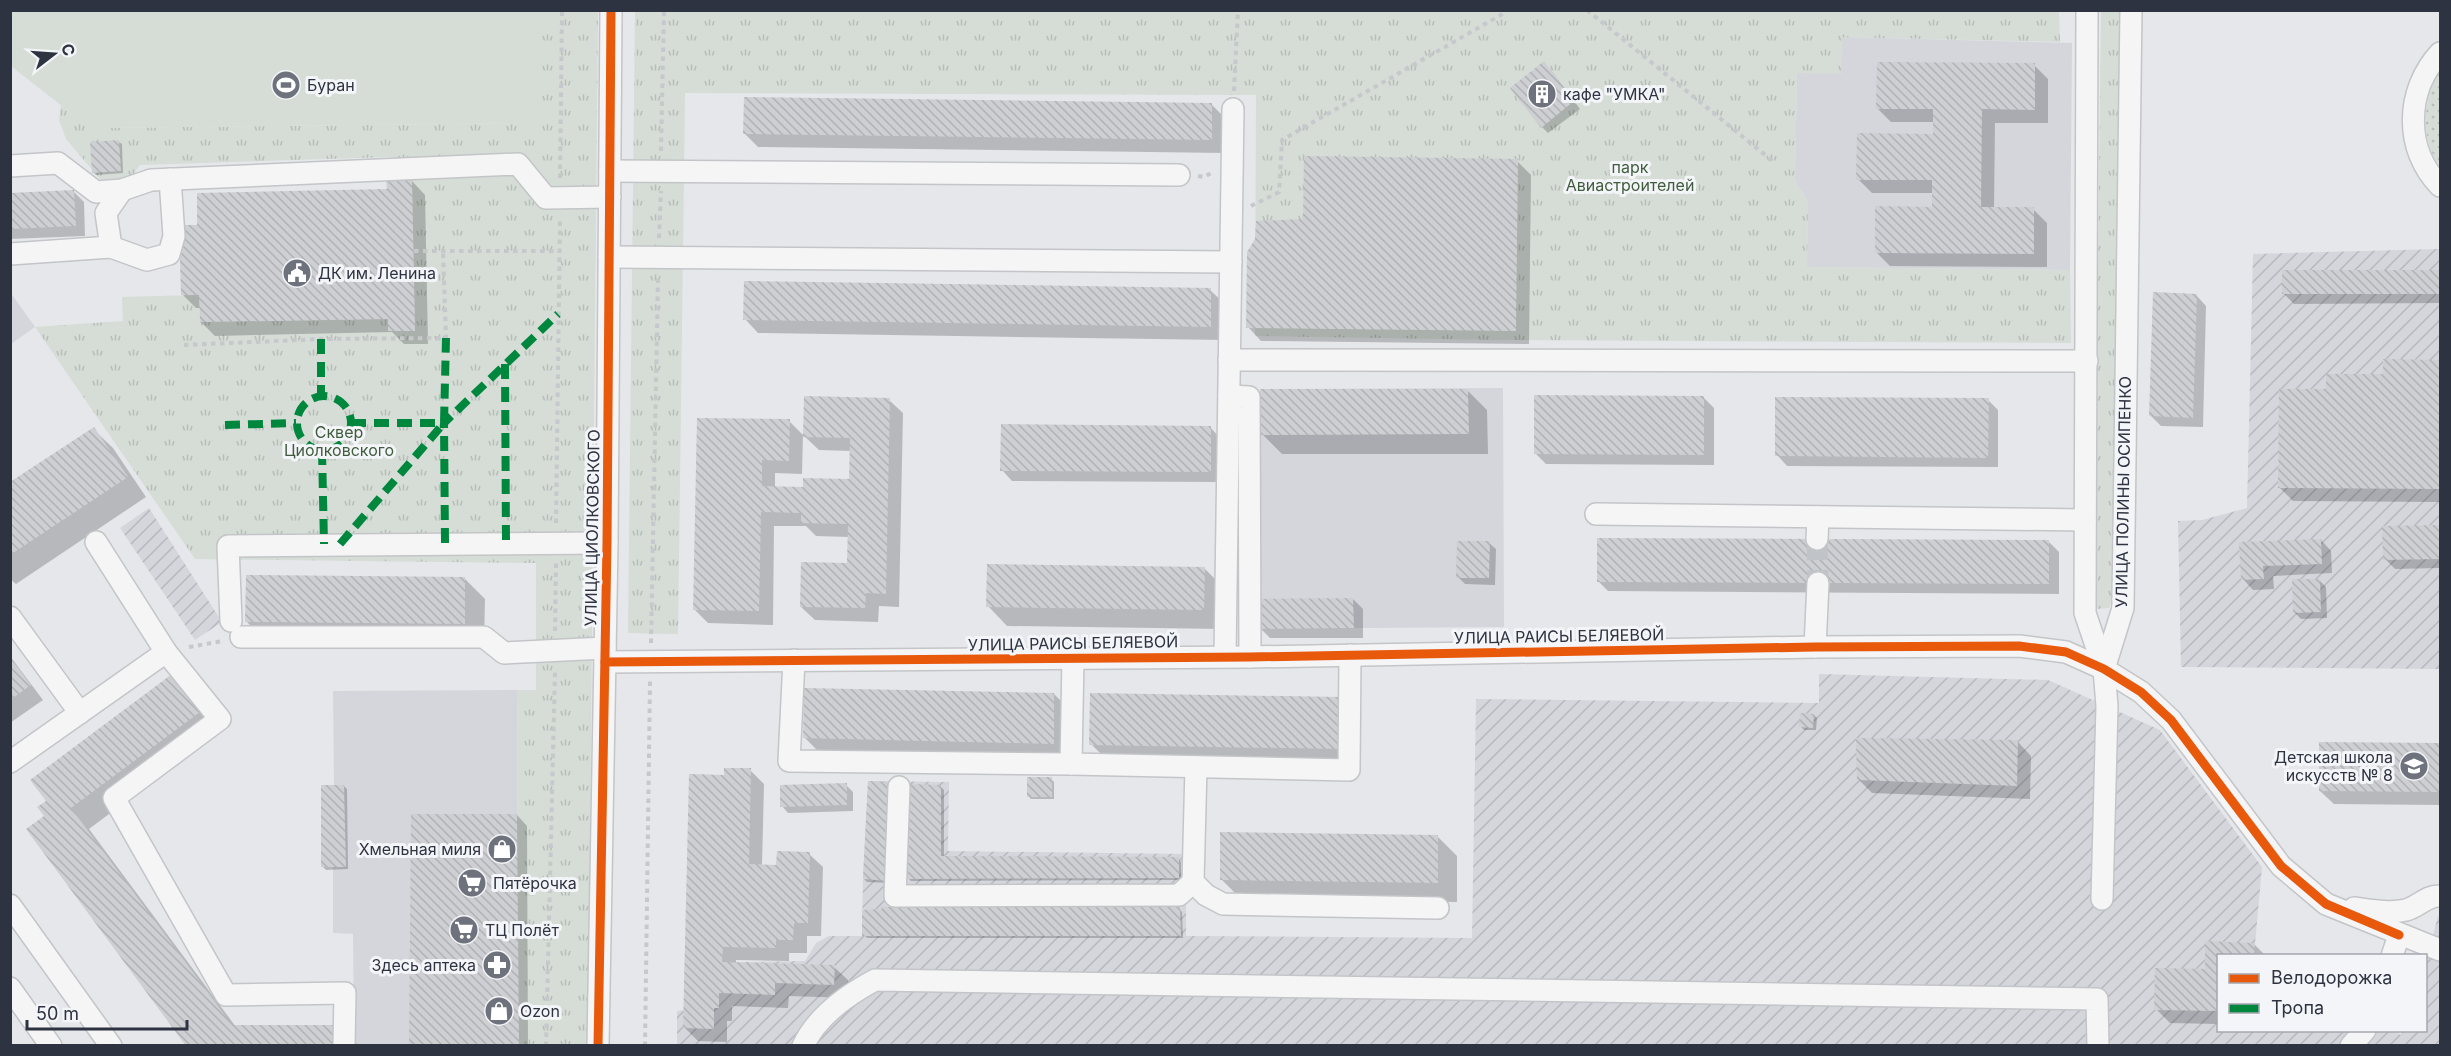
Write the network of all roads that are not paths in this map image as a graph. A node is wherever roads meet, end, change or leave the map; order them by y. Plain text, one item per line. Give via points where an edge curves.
1 (611, 10) edge
2 (2087, 10) edge
3 (2131, 10) edge
4 (2440, 52) edge
5 (1233, 109) dead end
6 (10, 166) edge
7 (610, 171) junction
8 (1179, 176) dead end
9 (170, 179) junction
10 (2440, 186) edge
11 (122, 190) junction
12 (610, 197) junction
13 (111, 247) junction
14 (10, 254) edge
15 (609, 257) junction
16 (1231, 262) junction
17 (1229, 360) junction
18 (2087, 361) junction
19 (1229, 396) junction
20 (1596, 514) dead end
21 (1818, 517) junction
22 (2085, 520) junction
23 (1817, 539) tunnel mouth
24 (96, 542) dead end
25 (607, 543) junction
26 (1818, 583) tunnel mouth
27 (10, 617) edge
28 (1815, 647) junction
29 (166, 652) junction
30 (605, 655) junction
31 (1350, 655) junction
32 (1225, 656) junction
33 (1250, 657) junction
34 (1073, 658) junction
35 (794, 660) junction
36 (2104, 669) junction
37 (80, 713) junction
38 (10, 762) edge
39 (1071, 764) junction
40 (1196, 767) junction
41 (899, 787) dead end
42 (1193, 882) junction
43 (2440, 896) edge
44 (2102, 899) dead end
45 (2326, 904) junction
46 (10, 905) edge
47 (1438, 908) dead end
48 (2399, 934) junction
49 (2440, 950) edge
50 (2393, 954) edge
51 (10, 988) edge
52 (2363, 1032) edge
53 (51, 1046) edge
54 (111, 1046) edge
55 (345, 1046) edge
56 (598, 1046) edge
57 (803, 1046) edge
58 (2098, 1046) edge
59 (2351, 1046) edge

1 - 7 street, УЛИЦА ЦИОЛКОВСКОГО
2 - 18 street
3 - 36 street, УЛИЦА ПОЛИНЫ ОСИПЕНКО via 2123,608
4 - 10 street via 2417,91 2413,125 2423,161
5 - 16 street
6 - 11 street via 58,163 96,192
7 - 8 street
7 - 12 street, УЛИЦА ЦИОЛКОВСКОГО
9 - 11 street via 151,180
9 - 12 street via 518,164 546,198
9 - 13 street via 174,237 169,254 147,260
11 - 13 street via 106,213
12 - 15 street, УЛИЦА ЦИОЛКОВСКОГО
13 - 14 street
15 - 16 street
15 - 25 street, УЛИЦА ЦИОЛКОВСКОГО
16 - 17 street
17 - 18 street
17 - 19 street
18 - 22 street
19 - 32 street
19 - 33 street via 1249,397
20 - 21 street
21 - 22 street
21 - 23 street
22 - 36 street via 2085,613
24 - 29 street
25 - 30 street, УЛИЦА ЦИОЛКОВСКОГО
25 - 30 street, УЛИЦА РАИСЫ БЕЛЯЕВОЙ via 228,546 236,629 484,637 504,653
26 - 28 street
27 - 37 street
28 - 31 street, УЛИЦА РАИСЫ БЕЛЯЕВОЙ
28 - 36 street, УЛИЦА РАИСЫ БЕЛЯЕВОЙ via 2019,646 2066,652
29 - 37 street
29 - 55 street via 220,719 114,798 226,994 345,993
30 - 35 street, УЛИЦА РАИСЫ БЕЛЯЕВОЙ via 650,662
30 - 56 street, УЛИЦА ЦИОЛКОВСКОГО
31 - 33 street, УЛИЦА РАИСЫ БЕЛЯЕВОЙ
31 - 40 street via 1349,770
32 - 33 street, УЛИЦА РАИСЫ БЕЛЯЕВОЙ
32 - 34 street, УЛИЦА РАИСЫ БЕЛЯЕВОЙ
34 - 35 street, УЛИЦА РАИСЫ БЕЛЯЕВОЙ
34 - 39 street
35 - 39 street via 789,761
36 - 44 street via 2107,706
36 - 45 street, УЛИЦА РАИСЫ БЕЛЯЕВОЙ via 2141,692 2171,720 2281,866
37 - 38 street
39 - 40 street
40 - 42 street
41 - 42 street via 895,896 1179,895
42 - 47 street via 1223,904
43 - 45 street via 2434,895 2407,910
45 - 48 street, УЛИЦА РАИСЫ БЕЛЯЕВОЙ
46 - 54 street
48 - 49 street, УЛИЦА РАИСЫ БЕЛЯЕВОЙ
48 - 50 street
51 - 53 street
52 - 59 street
57 - 58 street via 837,1004 875,980 2097,999

